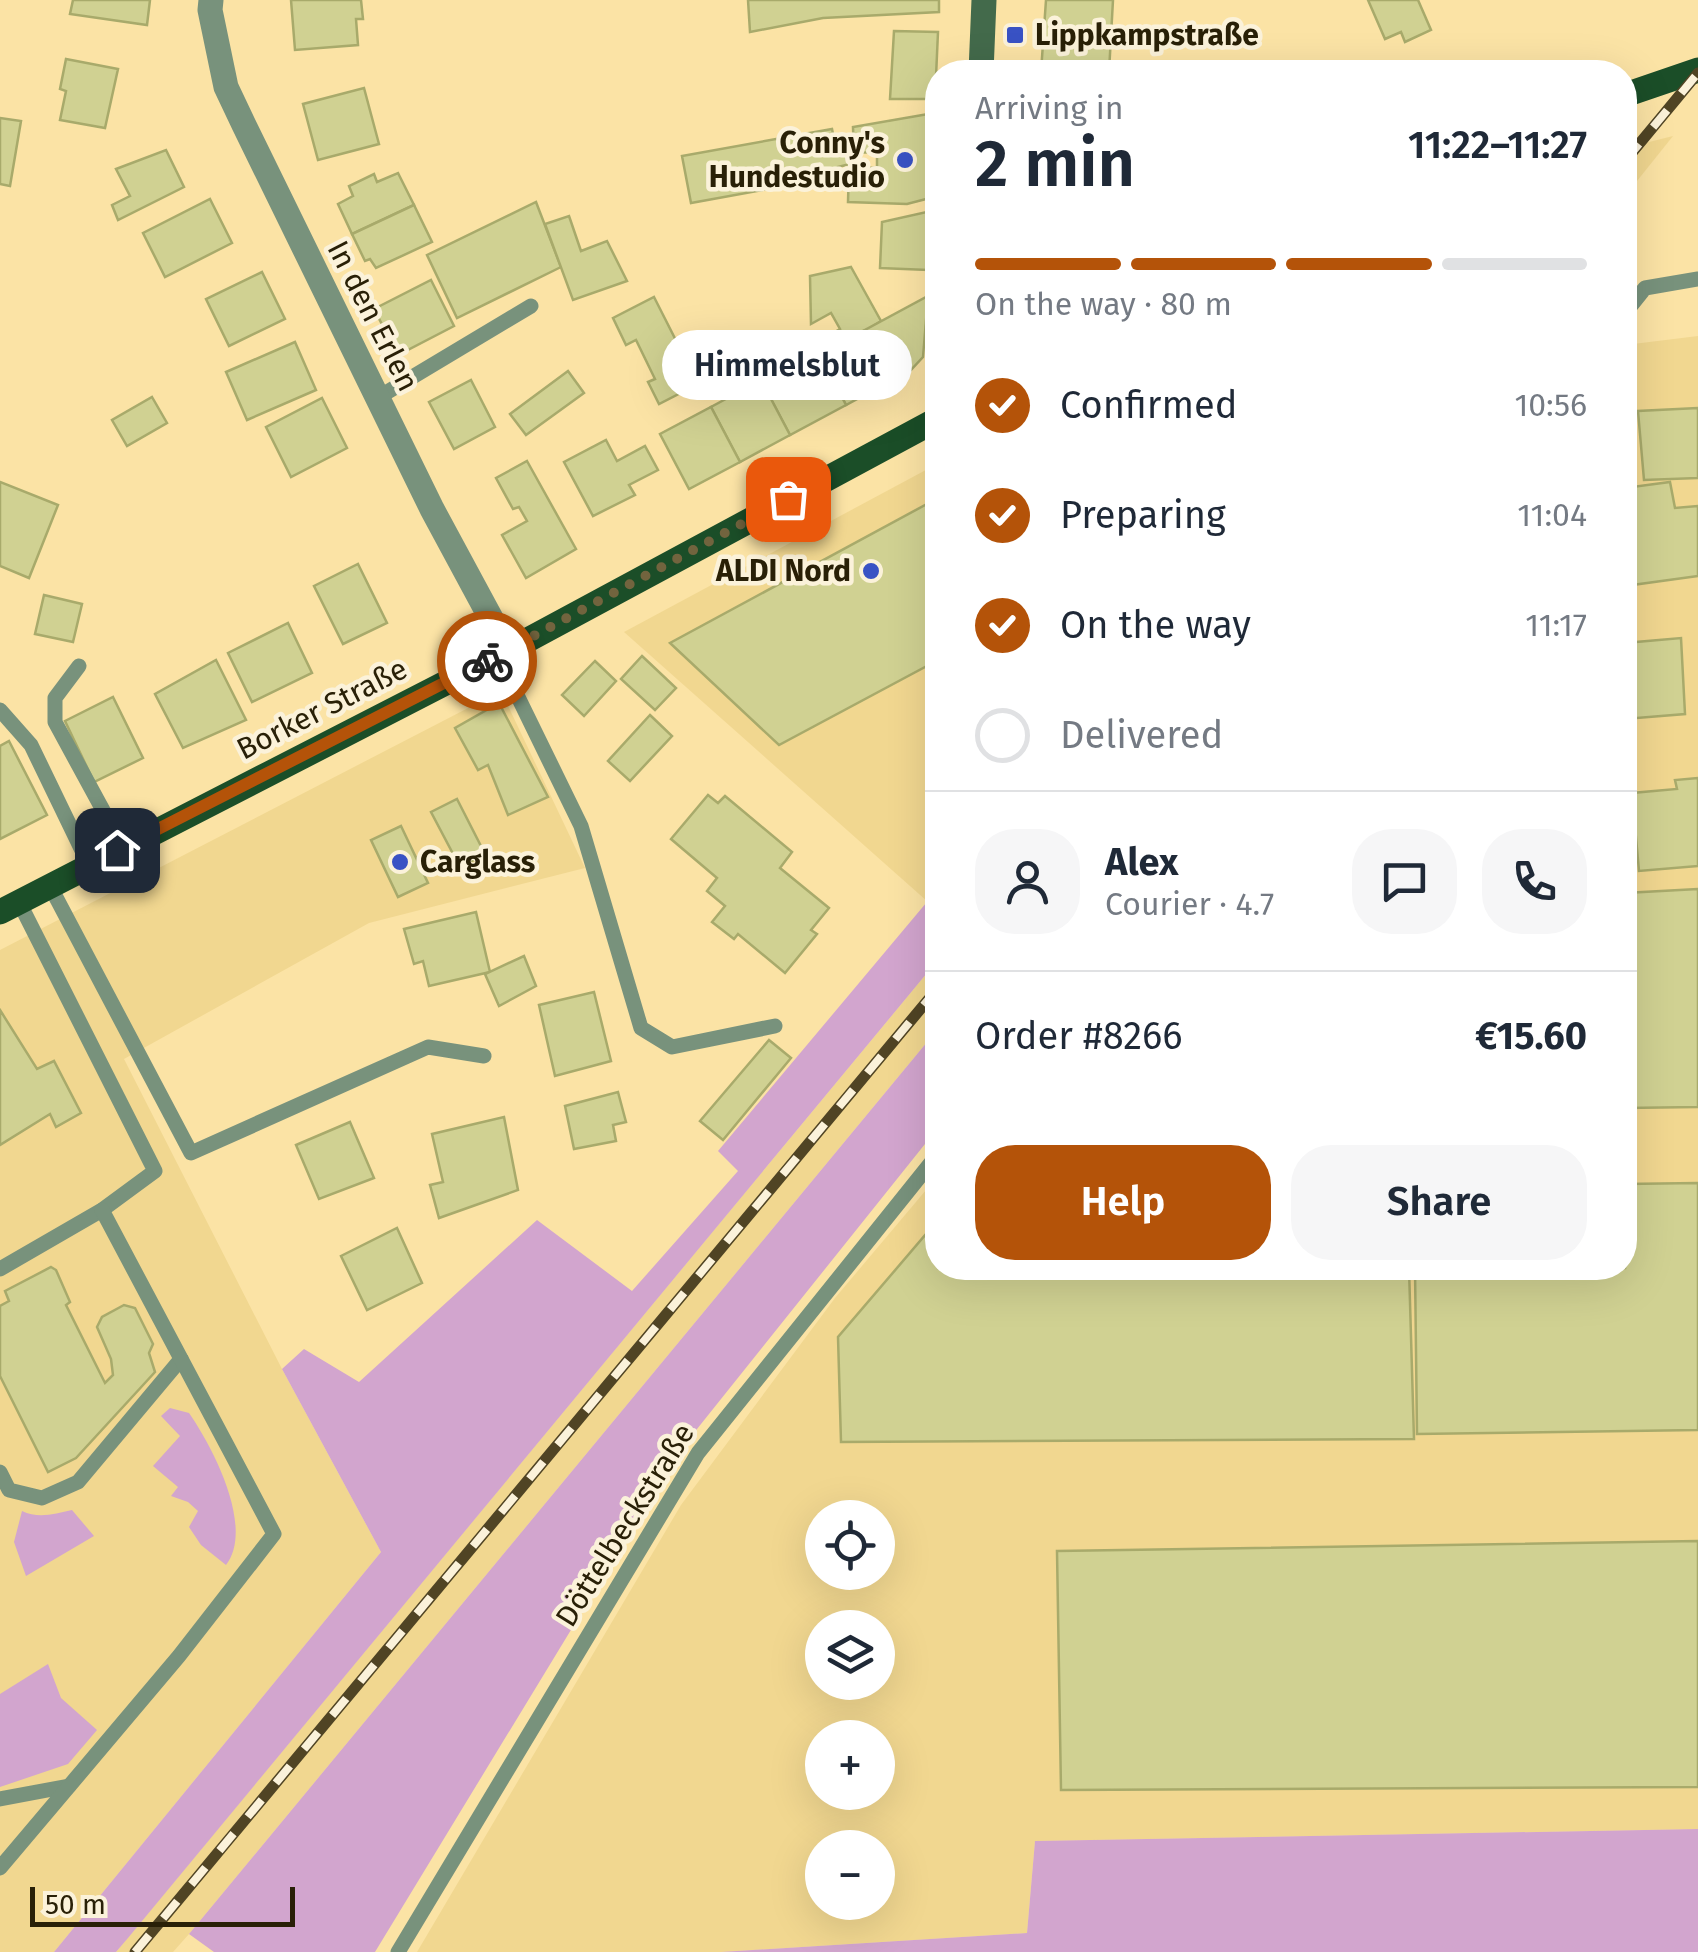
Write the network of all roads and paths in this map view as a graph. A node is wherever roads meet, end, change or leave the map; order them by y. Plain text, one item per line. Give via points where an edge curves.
1 (211, 0) edge
2 (984, 0) edge
3 (982, 60) edge
4 (1698, 70) edge
5 (1637, 91) edge
6 (1698, 279) edge
7 (1637, 298) edge
8 (531, 306) dead end
9 (379, 397) junction
10 (925, 426) edge
11 (503, 653) junction
12 (78, 666) dead end
13 (0, 710) edge
14 (123, 847) junction
15 (89, 865) junction
16 (50, 886) junction
17 (9, 907) edge
18 (775, 1026) dead end
19 (484, 1056) dead end
20 (925, 1170) edge
21 (102, 1210) junction
22 (0, 1269) edge
23 (181, 1359) junction
24 (0, 1472) edge
25 (69, 1786) junction
26 (0, 1800) edge
27 (0, 1868) edge
28 (398, 1952) edge

1 - 9 street, In den Erlen via 226,87
2 - 3 street
4 - 5 main road
6 - 7 lane via 1645,288
8 - 9 lane
9 - 11 street, In den Erlen
10 - 11 main road, Borker Straße
11 - 14 main road, Borker Straße
11 - 18 lane via 581,826 641,1028 672,1047
12 - 14 lane via 55,698 55,722
13 - 15 lane via 31,744
14 - 15 main road, Borker Straße
15 - 16 main road, Borker Straße
16 - 17 main road, Borker Straße
16 - 19 lane via 191,1153 428,1048
17 - 21 lane via 155,1171
20 - 28 lane, Döttelbeckstraße via 698,1453
21 - 22 lane
21 - 23 lane
23 - 24 lane via 78,1482 42,1498 10,1490
23 - 25 lane via 274,1534
25 - 26 lane
25 - 27 lane

